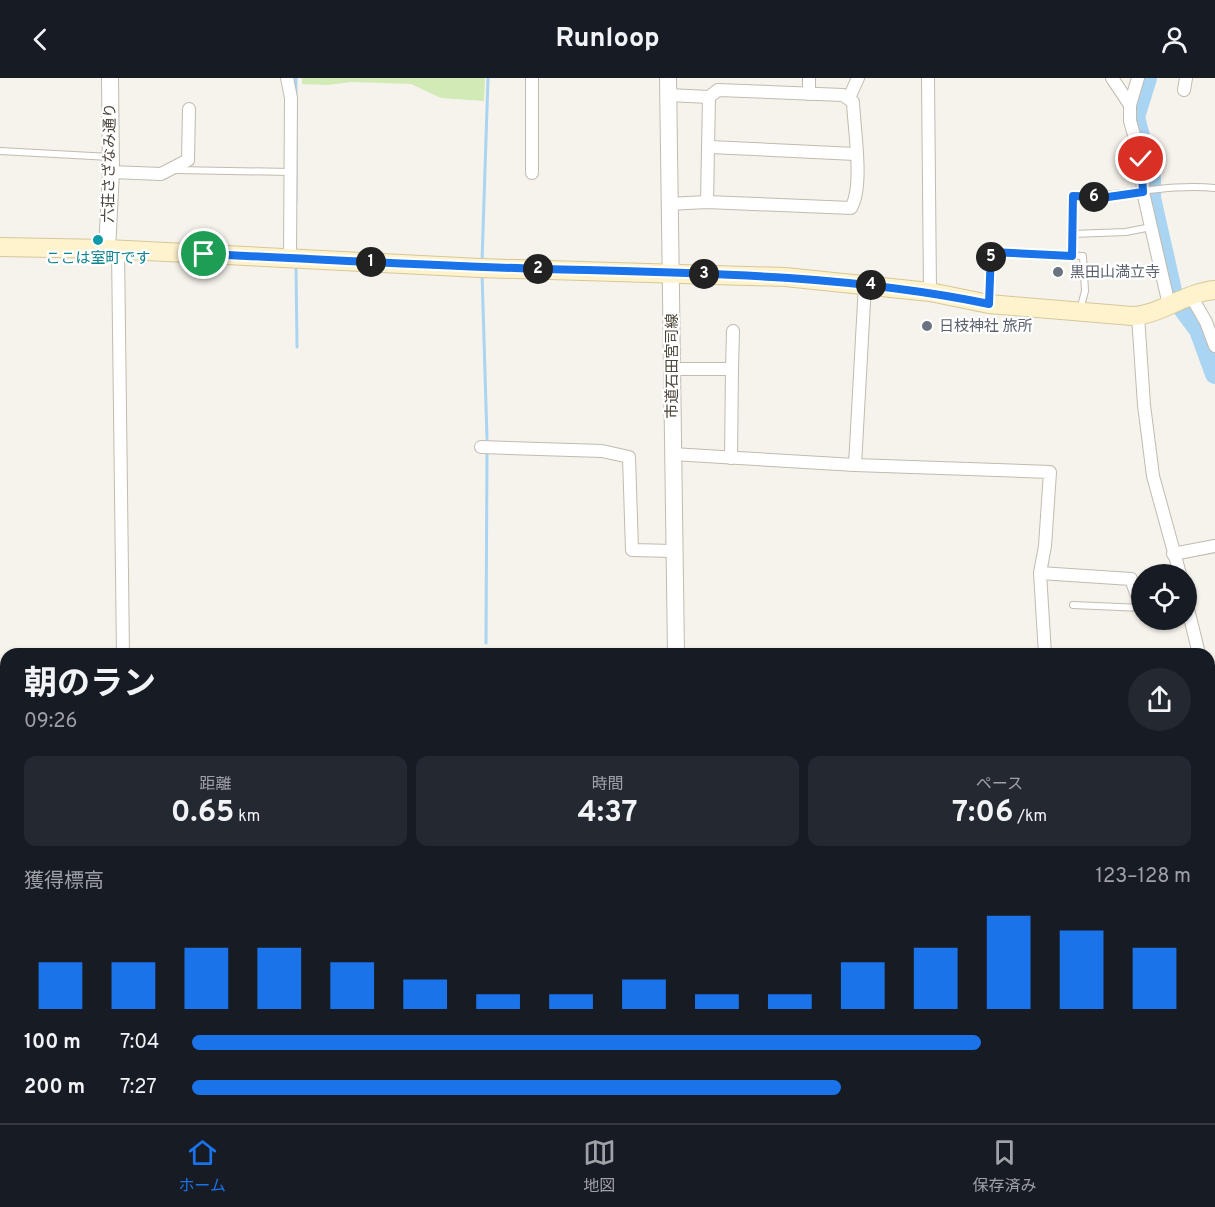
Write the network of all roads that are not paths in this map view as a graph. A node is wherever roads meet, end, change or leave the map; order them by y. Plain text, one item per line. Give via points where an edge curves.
1 (110, 78) edge
2 (287, 78) edge
3 (531, 78) edge
4 (809, 78) edge
5 (858, 78) edge
6 (928, 78) edge
7 (1112, 78) edge
8 (1138, 78) edge
9 (668, 86) edge
10 (809, 94) junction
11 (710, 97) junction
12 (849, 98) junction
13 (1130, 105) junction
14 (189, 110) dead end
15 (710, 147) junction
16 (0, 151) edge
17 (855, 154) junction
18 (111, 164) junction
19 (173, 170) junction
20 (291, 172) junction
21 (532, 173) dead end
22 (1215, 188) edge
23 (1148, 191) junction
24 (707, 202) junction
25 (668, 204) junction
26 (1152, 227) junction
27 (1072, 234) junction
28 (0, 247) edge
29 (112, 249) junction
30 (1072, 256) junction
31 (290, 258) junction
32 (671, 273) junction
33 (865, 284) junction
34 (1215, 290) edge
35 (930, 292) junction
36 (1178, 301) junction
37 (989, 304) junction
38 (1079, 312) junction
39 (1138, 316) junction
40 (733, 331) dead end
41 (1215, 346) edge
42 (672, 369) junction
43 (732, 369) junction
44 (481, 447) dead end
45 (672, 454) junction
46 (731, 458) junction
47 (855, 465) junction
48 (1215, 546) edge
49 (674, 551) junction
50 (1173, 554) junction
51 (1176, 564) edge
52 (1040, 573) junction
53 (1131, 579) edge
54 (1073, 605) dead end
55 (1131, 607) edge
56 (1193, 630) edge
57 (123, 648) edge
58 (676, 648) edge
59 (1045, 648) edge
60 (1198, 648) edge

1 - 18 street, 六荘さざなみ通り
2 - 20 street via 291,98
3 - 21 street
4 - 10 street
5 - 12 street
6 - 35 street
7 - 13 street
8 - 13 street
9 - 11 street
9 - 25 street, 市道石田宮司線
10 - 11 street via 718,90
10 - 12 street
11 - 15 street
12 - 17 street via 853,102
13 - 23 street via 1130,122
14 - 19 street via 188,160
15 - 17 street
15 - 24 street
16 - 18 lane
17 - 24 street via 857,169 851,208
18 - 19 street via 161,174
18 - 29 street, 六荘さざなみ通り
19 - 20 lane
20 - 31 street
22 - 23 lane
23 - 26 street
23 - 27 lane via 1108,197 1073,196
24 - 25 street
25 - 32 street, 市道石田宮司線
26 - 27 lane
26 - 36 street
27 - 30 lane
28 - 29 main road
29 - 31 main road
29 - 57 street
30 - 37 lane via 991,252
30 - 38 lane via 1083,256 1086,270
31 - 32 main road
32 - 33 main road
32 - 42 street, 市道石田宮司線
33 - 35 main road
33 - 47 street
34 - 36 main road
35 - 37 main road
36 - 39 main road
36 - 41 street via 1206,322
37 - 38 main road
38 - 39 main road
39 - 50 street via 1153,476
40 - 43 street
42 - 43 street
42 - 45 street, 市道石田宮司線
43 - 46 street
44 - 49 street via 602,451 629,457 632,550
45 - 46 street
45 - 49 street, 市道石田宮司線
46 - 47 street
47 - 52 street via 1050,472
48 - 50 street
49 - 58 street, 市道石田宮司線
50 - 51 street
52 - 53 street
52 - 59 street
54 - 55 lane
56 - 60 street

